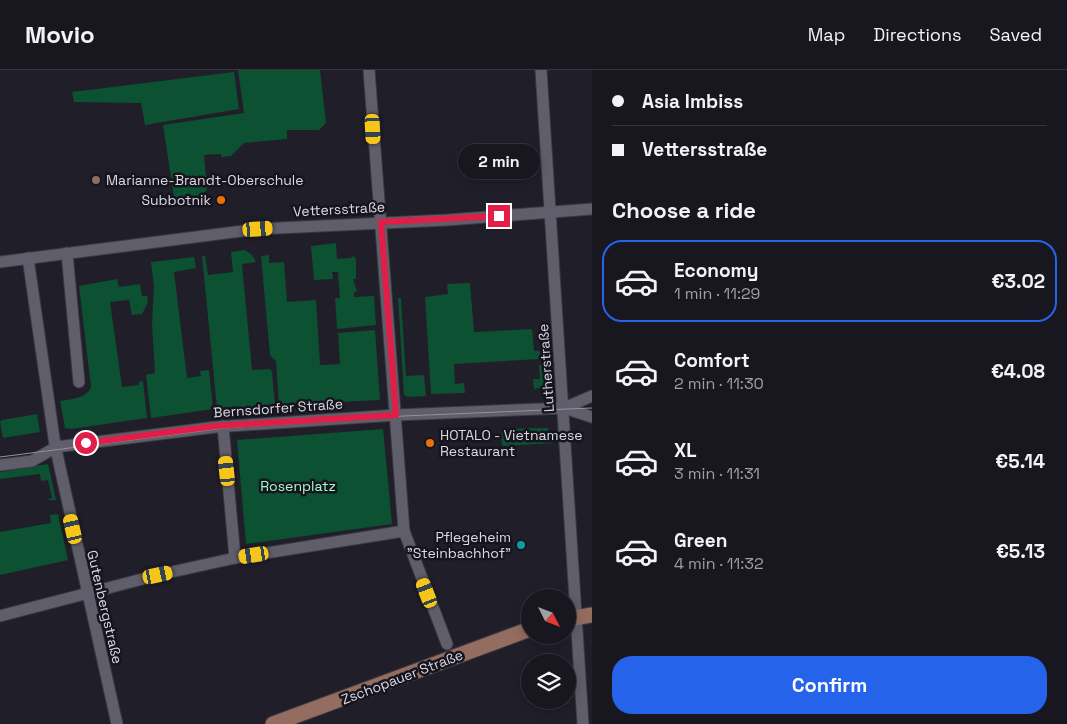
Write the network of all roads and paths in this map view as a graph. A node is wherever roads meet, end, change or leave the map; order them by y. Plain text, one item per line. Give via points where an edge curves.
1 (369, 70) edge
2 (541, 70) edge
3 (592, 209) edge
4 (551, 212) junction
5 (381, 222) junction
6 (67, 253) junction
7 (28, 258) junction
8 (0, 262) edge
9 (79, 382) dead end
10 (592, 396) edge
11 (564, 408) junction
12 (396, 415) junction
13 (592, 418) edge
14 (223, 426) junction
15 (56, 447) junction
16 (0, 465) edge
17 (404, 531) junction
18 (236, 558) junction
19 (571, 589) edge
20 (87, 593) junction
21 (592, 615) edge
22 (0, 616) edge
23 (576, 617) edge
24 (521, 632) edge
25 (448, 644) dead end
26 (575, 644) edge
27 (290, 722) edge
28 (117, 724) edge
29 (273, 724) edge
30 (583, 724) edge

1 - 5 street
2 - 4 street, Lutherstraße
3 - 4 street, Vettersstraße
4 - 5 street, Vettersstraße
4 - 11 street, Lutherstraße
5 - 6 street, Vettersstraße via 249,230
5 - 12 street
6 - 7 street, Vettersstraße
6 - 9 street
7 - 8 street, Vettersstraße
7 - 15 street, Gutenbergstraße
10 - 11 street, Bernsdorfer Straße
11 - 12 street, Bernsdorfer Straße
11 - 13 street, Bernsdorfer Straße
11 - 19 street, Lutherstraße
12 - 14 street, Bernsdorfer Straße
12 - 17 street
14 - 15 street, Bernsdorfer Straße
14 - 18 street
15 - 16 street, Bernsdorfer Straße via 32,461
15 - 20 street, Gutenbergstraße
17 - 18 street
17 - 25 street
18 - 20 street
20 - 22 street
20 - 28 street, Gutenbergstraße
21 - 23 main road
24 - 27 main road, Zschopauer Straße
26 - 30 street, Lutherstraße
27 - 29 main road, Zschopauer Straße

